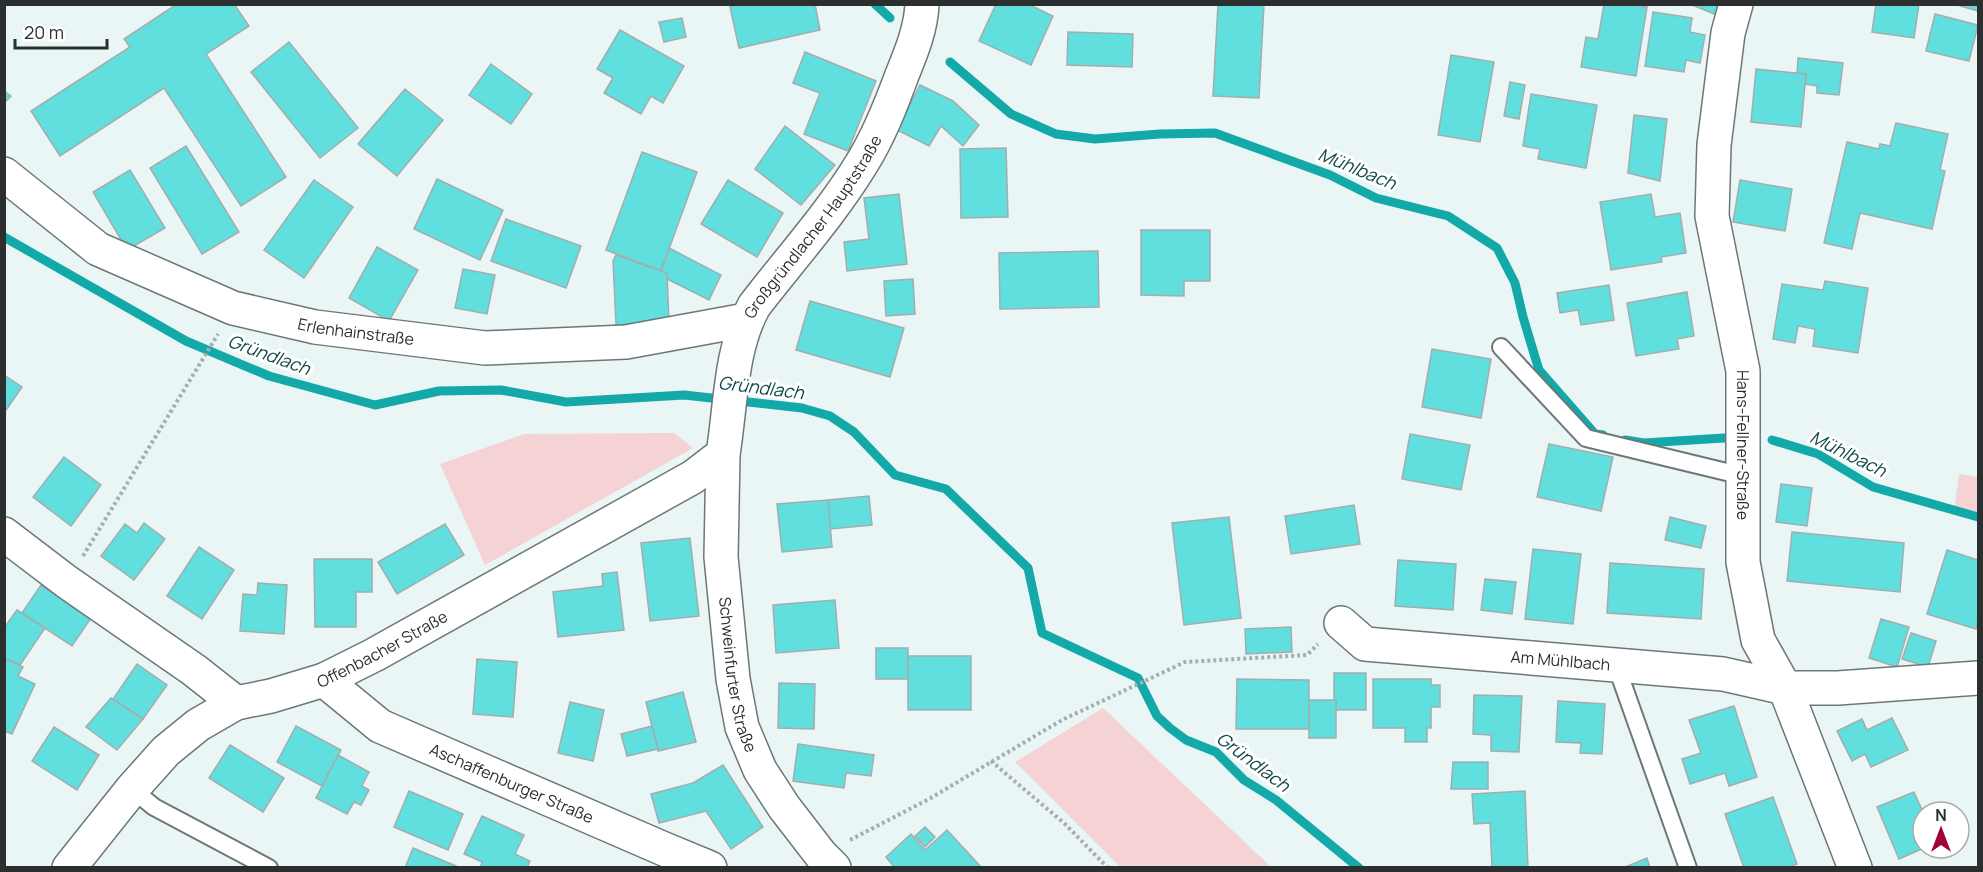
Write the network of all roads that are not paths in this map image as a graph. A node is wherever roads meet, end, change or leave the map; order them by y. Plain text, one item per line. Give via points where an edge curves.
1 (922, 4) edge
2 (1736, 4) edge
3 (4, 174) edge
4 (741, 335) junction
5 (1501, 347) dead end
6 (725, 444) junction
7 (1743, 476) junction
8 (4, 534) edge
9 (1341, 623) road end
10 (1616, 665) junction
11 (1978, 678) edge
12 (324, 680) junction
13 (1785, 688) junction
14 (236, 703) junction
15 (132, 789) junction
16 (825, 863) edge
17 (69, 867) edge
18 (269, 867) edge
19 (710, 867) edge
20 (1688, 867) edge
21 (1855, 867) edge

1 - 4 street, Großgründlacher Hauptstraße via 920,26 892,102 862,162 754,306
2 - 7 street, Hans-Fellner-Straße via 1728,33 1714,145 1712,216 1743,371
3 - 4 street, Erlenhainstraße via 98,249 233,308 315,327 485,348
4 - 6 street, Großgründlacher Hauptstraße
5 - 7 lane via 1586,438
6 - 12 street, Offenbacher Straße via 693,477
6 - 16 street, Schweinfurter Straße via 721,557 733,679 742,727 760,770
7 - 13 street, Hans-Fellner-Straße via 1743,562 1758,640
8 - 14 street
9 - 10 street, Am Mühlbach via 1365,644
10 - 13 street, Am Mühlbach via 1723,674
10 - 20 lane
11 - 13 street, Am Mühlbach
12 - 14 street, Offenbacher Straße
12 - 19 street, Aschaffenburger Straße via 380,726
13 - 21 street, Hans-Fellner-Straße
14 - 15 street, Offenbacher Straße via 198,725 166,751
15 - 17 street, Offenbacher Straße
15 - 18 lane via 154,807

